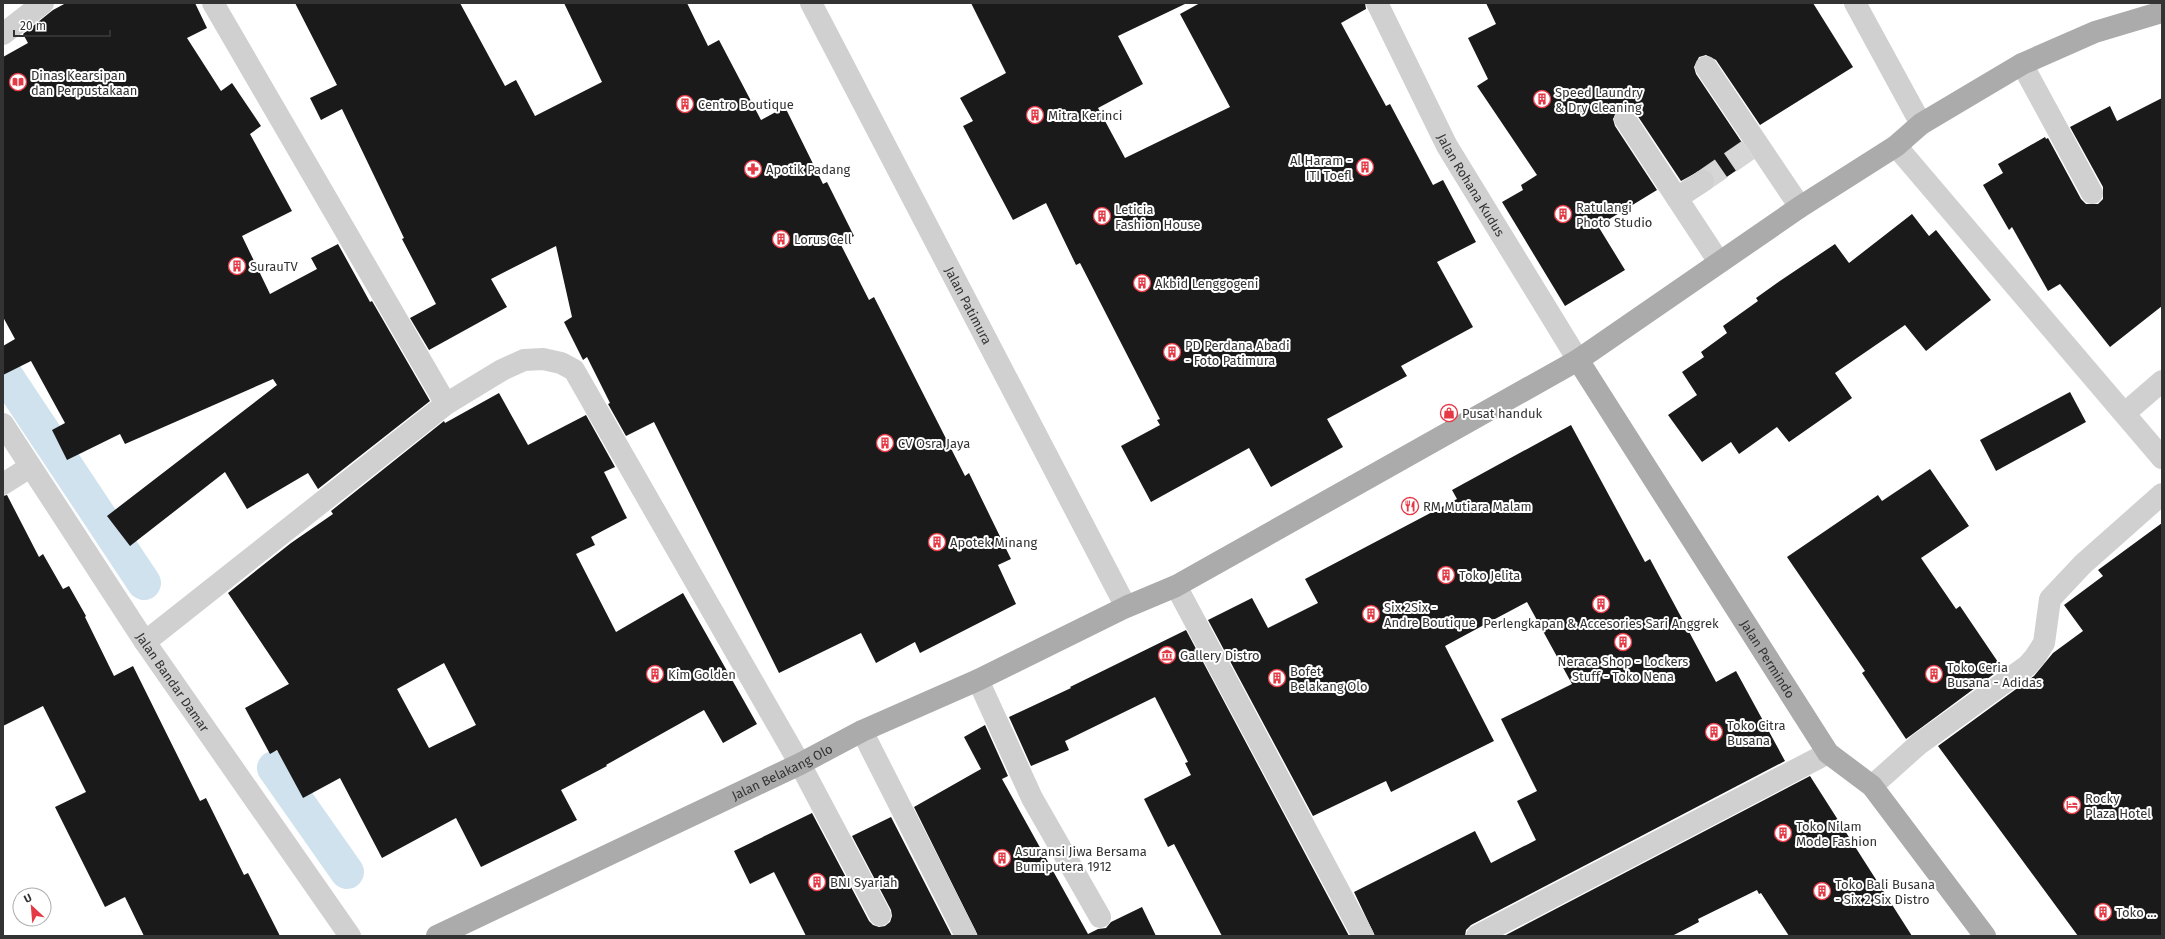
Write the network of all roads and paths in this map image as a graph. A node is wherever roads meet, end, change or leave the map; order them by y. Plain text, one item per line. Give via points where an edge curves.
1 (43, 3) edge
2 (213, 3) edge
3 (811, 3) edge
4 (1377, 3) edge
5 (1856, 3) edge
6 (2162, 12) edge
7 (3, 34) edge
8 (2022, 64) junction
9 (1706, 67) dead end
10 (1625, 119) dead end
11 (1921, 124) junction
12 (1896, 146) junction
13 (1703, 181) tunnel mouth
14 (2092, 193) dead end
15 (1677, 198) junction
16 (1800, 207) junction
17 (1719, 262) junction
18 (1578, 360) junction
19 (2162, 381) edge
20 (446, 404) junction
21 (2125, 413) junction
22 (3, 424) edge
23 (2162, 458) edge
24 (30, 467) junction
25 (3, 484) edge
26 (2162, 494) edge
27 (1176, 586) junction
28 (1126, 607) junction
29 (145, 642) junction
30 (978, 680) junction
31 (862, 731) junction
32 (1828, 753) junction
33 (800, 764) junction
34 (1872, 786) junction
35 (880, 915) dead end
36 (1100, 917) dead end
37 (350, 936) edge
38 (437, 936) edge
39 (966, 936) edge
40 (1363, 936) edge
41 (1477, 936) edge
42 (1985, 936) edge

1 - 7 street
2 - 20 street
3 - 28 street, Jalan Patimura
4 - 18 street, Jalan Rohana Kudus via 1447,146
5 - 11 street
6 - 8 main road, Jalan Belakang Olo via 2095,32
8 - 11 main road, Jalan Belakang Olo
8 - 14 street
9 - 16 street
10 - 15 street
11 - 12 main road, Jalan Belakang Olo
12 - 16 main road, Jalan Belakang Olo
12 - 21 street
13 - 15 street
15 - 17 street
16 - 17 main road, Jalan Belakang Olo
17 - 18 main road, Jalan Belakang Olo
18 - 27 main road, Jalan Belakang Olo
18 - 32 main road, Jalan Permindo
19 - 21 street
20 - 29 street
20 - 33 street via 502,370 524,360 543,359 561,363 574,370
21 - 23 street
22 - 24 street, Jalan Bandar Damar
24 - 25 street
24 - 29 street, Jalan Bandar Damar
26 - 34 street via 2083,564 2050,599 2044,643 2027,666 1919,744
27 - 28 main road, Jalan Belakang Olo
27 - 40 street
28 - 30 main road, Jalan Belakang Olo
29 - 37 street, Jalan Bandar Damar
30 - 31 main road, Jalan Belakang Olo
30 - 36 street via 1032,798
31 - 33 main road, Jalan Belakang Olo
31 - 39 street
32 - 34 main road, Jalan Permindo
32 - 41 street
33 - 35 street
33 - 38 main road, Jalan Belakang Olo
34 - 42 main road, Jalan Permindo

